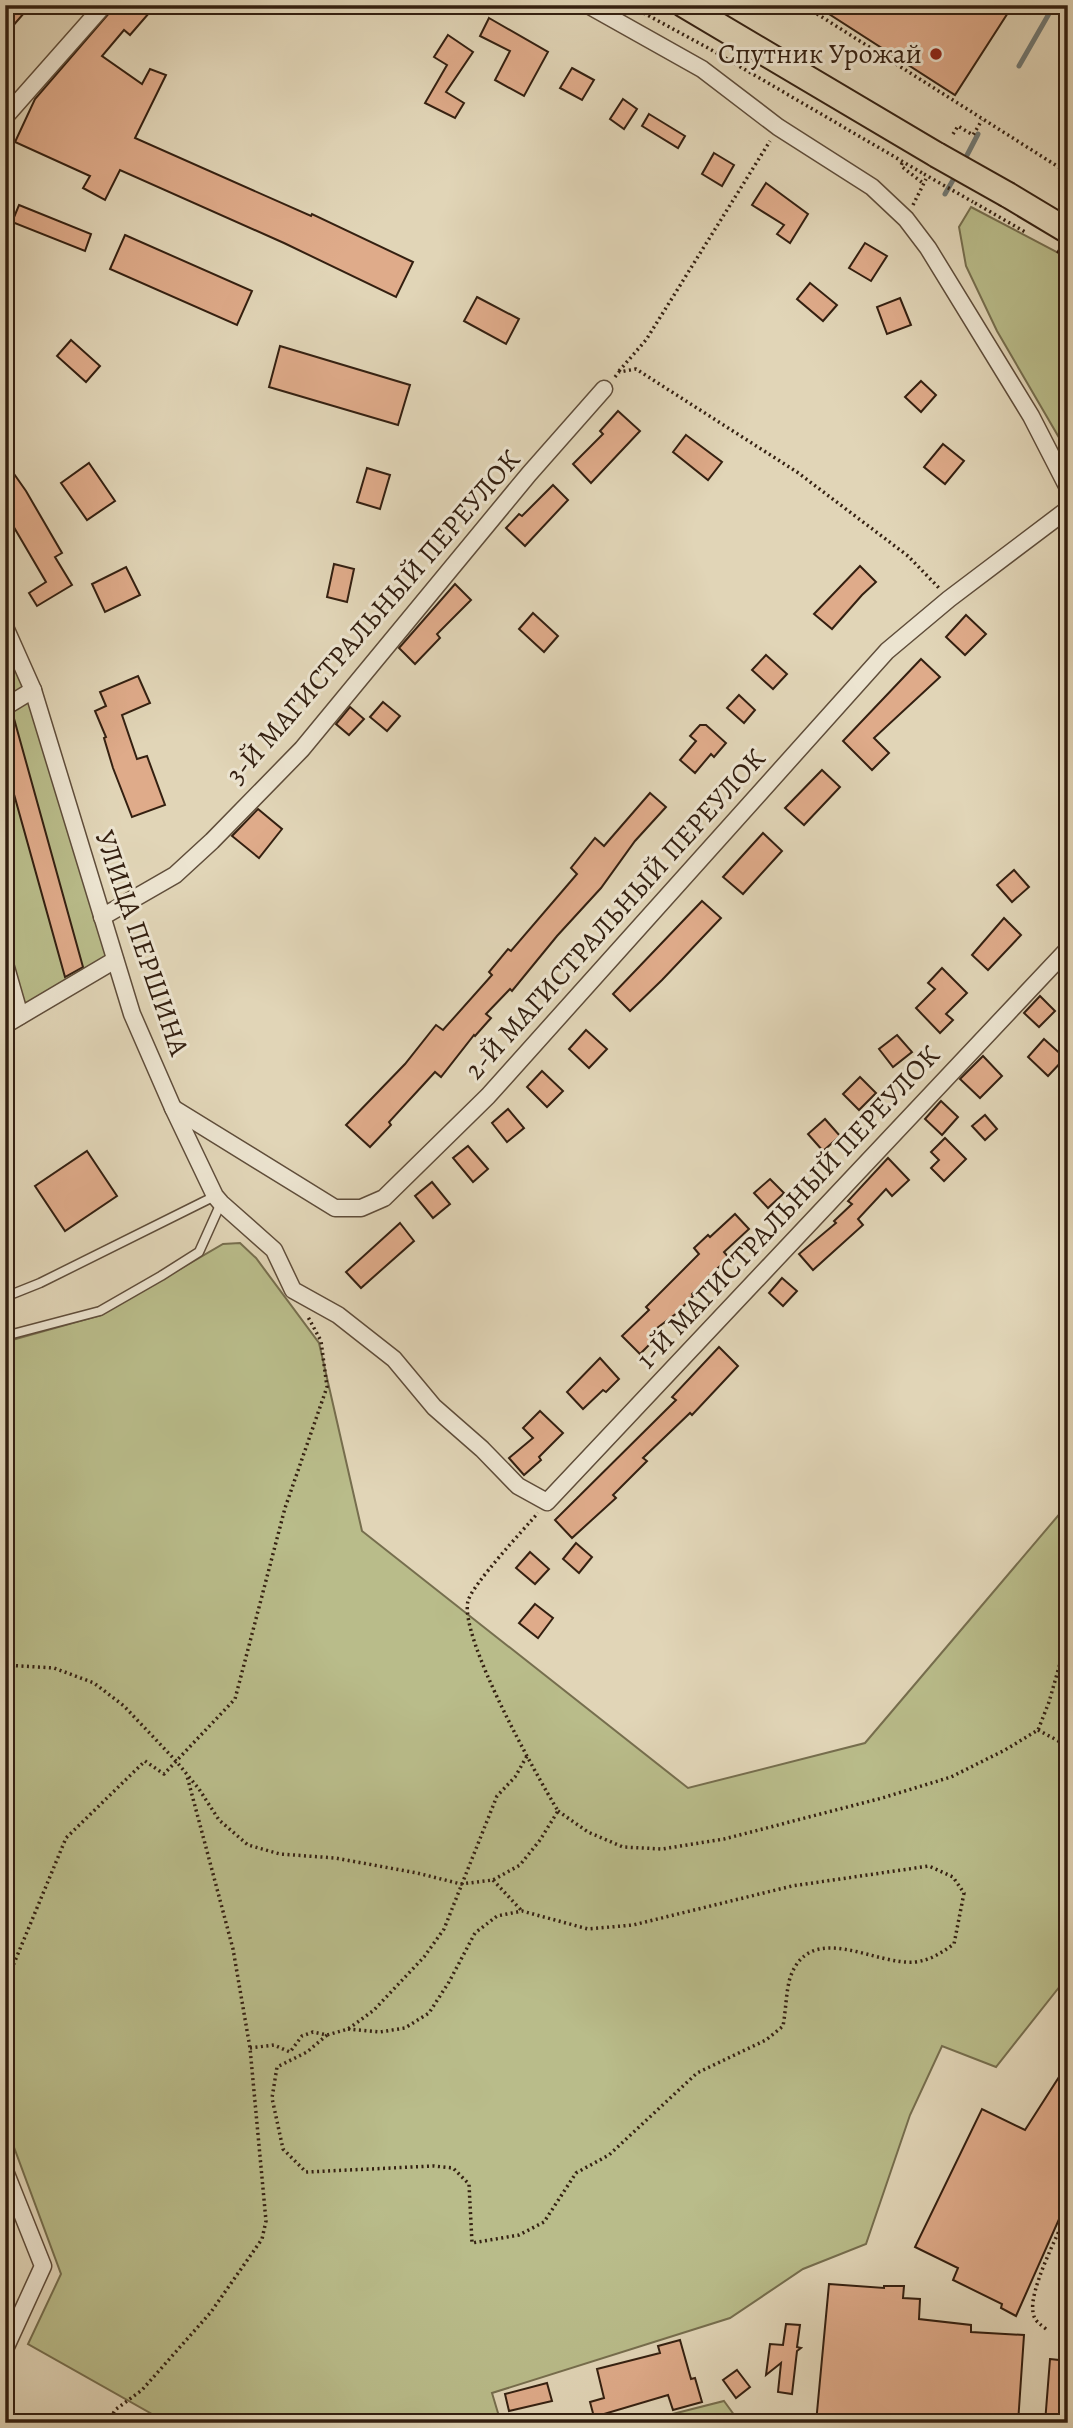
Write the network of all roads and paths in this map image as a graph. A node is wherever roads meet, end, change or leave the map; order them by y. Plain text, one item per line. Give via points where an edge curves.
1 (104, 5) edge
2 (588, 5) edge
3 (629, 5) edge
4 (684, 5) edge
5 (803, 5) edge
6 (5, 117) edge
7 (982, 120) junction
8 (778, 127) junction
9 (953, 134) dead end
10 (902, 163) junction
11 (928, 173) junction
12 (1068, 173) edge
13 (906, 219) junction
14 (1033, 237) dead end
15 (1062, 241) edge
16 (1068, 257) edge
17 (619, 372) junction
18 (604, 389) joint
19 (1068, 488) edge
20 (1068, 509) edge
21 (949, 599) junction
22 (5, 627) edge
23 (33, 690) junction
24 (5, 707) edge
25 (102, 916) junction
26 (1068, 949) edge
27 (115, 960) junction
28 (5, 964) edge
29 (20, 1016) junction
30 (5, 1025) edge
31 (173, 1108) junction
32 (218, 1200) junction
33 (293, 1290) junction
34 (5, 1297) edge
35 (5, 1336) edge
36 (547, 1502) junction
37 (1068, 1651) edge
38 (5, 1665) edge
39 (1038, 1730) junction
40 (1068, 1743) edge
41 (527, 1756) junction
42 (176, 1761) junction
43 (187, 1774) junction
44 (558, 1811) junction
45 (493, 1880) junction
46 (461, 1884) junction
47 (522, 1911) junction
48 (5, 1986) edge
49 (348, 2029) junction
50 (327, 2035) junction
51 (250, 2048) junction
52 (5, 2171) edge
53 (1068, 2212) edge
54 (1046, 2329) dead end
55 (5, 2349) edge
56 (108, 2423) edge

1 - 6 street
2 - 8 street via 702,69
3 - 10 path
4 - 11 main road
5 - 7 path
7 - 9 path via 973,135 958,126
7 - 12 path
8 - 13 street via 872,187
8 - 17 path via 653,330
10 - 11 path
10 - 11 path
11 - 13 path
11 - 14 path, bridge
11 - 15 main road, bridge via 1008,195
13 - 19 street via 1031,416
15 - 16 path
17 - 18 path
17 - 21 path via 636,369 797,472 908,556
18 - 25 street, 3-Й МАГИСТРАЛЬНЫЙ ПЕРЕУЛОК via 302,749 174,875
20 - 21 street, 2-Й МАГИСТРАЛЬНЫЙ ПЕРЕУЛОК
21 - 31 street, 2-Й МАГИСТРАЛЬНЫЙ ПЕРЕУЛОК via 887,651 488,1096 384,1198 361,1208 335,1208
22 - 23 street, УЛИЦА ПЕРШИНА
23 - 24 street
23 - 25 street, УЛИЦА ПЕРШИНА
25 - 27 street, УЛИЦА ПЕРШИНА
26 - 36 street, 1-Й МАГИСТРАЛЬНЫЙ ПЕРЕУЛОК
27 - 29 street
27 - 31 street, УЛИЦА ПЕРШИНА via 132,1014
28 - 29 street
29 - 30 street
31 - 32 street, УЛИЦА ПЕРШИНА
32 - 33 street, УЛИЦА ПЕРШИНА via 274,1250
32 - 34 lane
32 - 35 lane via 199,1252 100,1311
33 - 36 street via 338,1315 394,1359 434,1407 518,1486
33 - 42 path via 321,1341 327,1387 323,1404 285,1508 235,1699
36 - 41 path via 468,1601 487,1675
37 - 39 path
38 - 42 path via 54,1668 94,1683 124,1706
39 - 40 path
39 - 44 path via 951,1777 724,1839 662,1849 623,1847 587,1832
41 - 44 path
41 - 46 path via 497,1796
42 - 43 path
42 - 48 path via 164,1774 145,1761 66,1838
43 - 46 path via 219,1820 248,1845
43 - 51 path via 233,1949
44 - 45 path via 520,1865
45 - 46 path
45 - 47 path
46 - 49 path via 444,1928 424,1957 374,2010
47 - 49 path via 497,1916 475,1933 429,2013 405,2028 380,2032
47 - 50 path via 588,1929 633,1925 792,1886 929,1866 953,1877 964,1893 954,1944 935,1958 913,1962 841,1949 813,1950 798,1962 790,1978 783,2026 766,2040 697,2073 609,2155 576,2173 544,2222 519,2235 472,2243 469,2184 453,2168 306,2172 283,2149 272,2098 277,2067 307,2052
49 - 50 path
50 - 51 path via 313,2032 302,2036 290,2052 274,2045
51 - 56 path via 266,2221 262,2239 211,2312 142,2390 115,2410
52 - 55 street via 43,2266
53 - 54 path via 1033,2305 1036,2322

